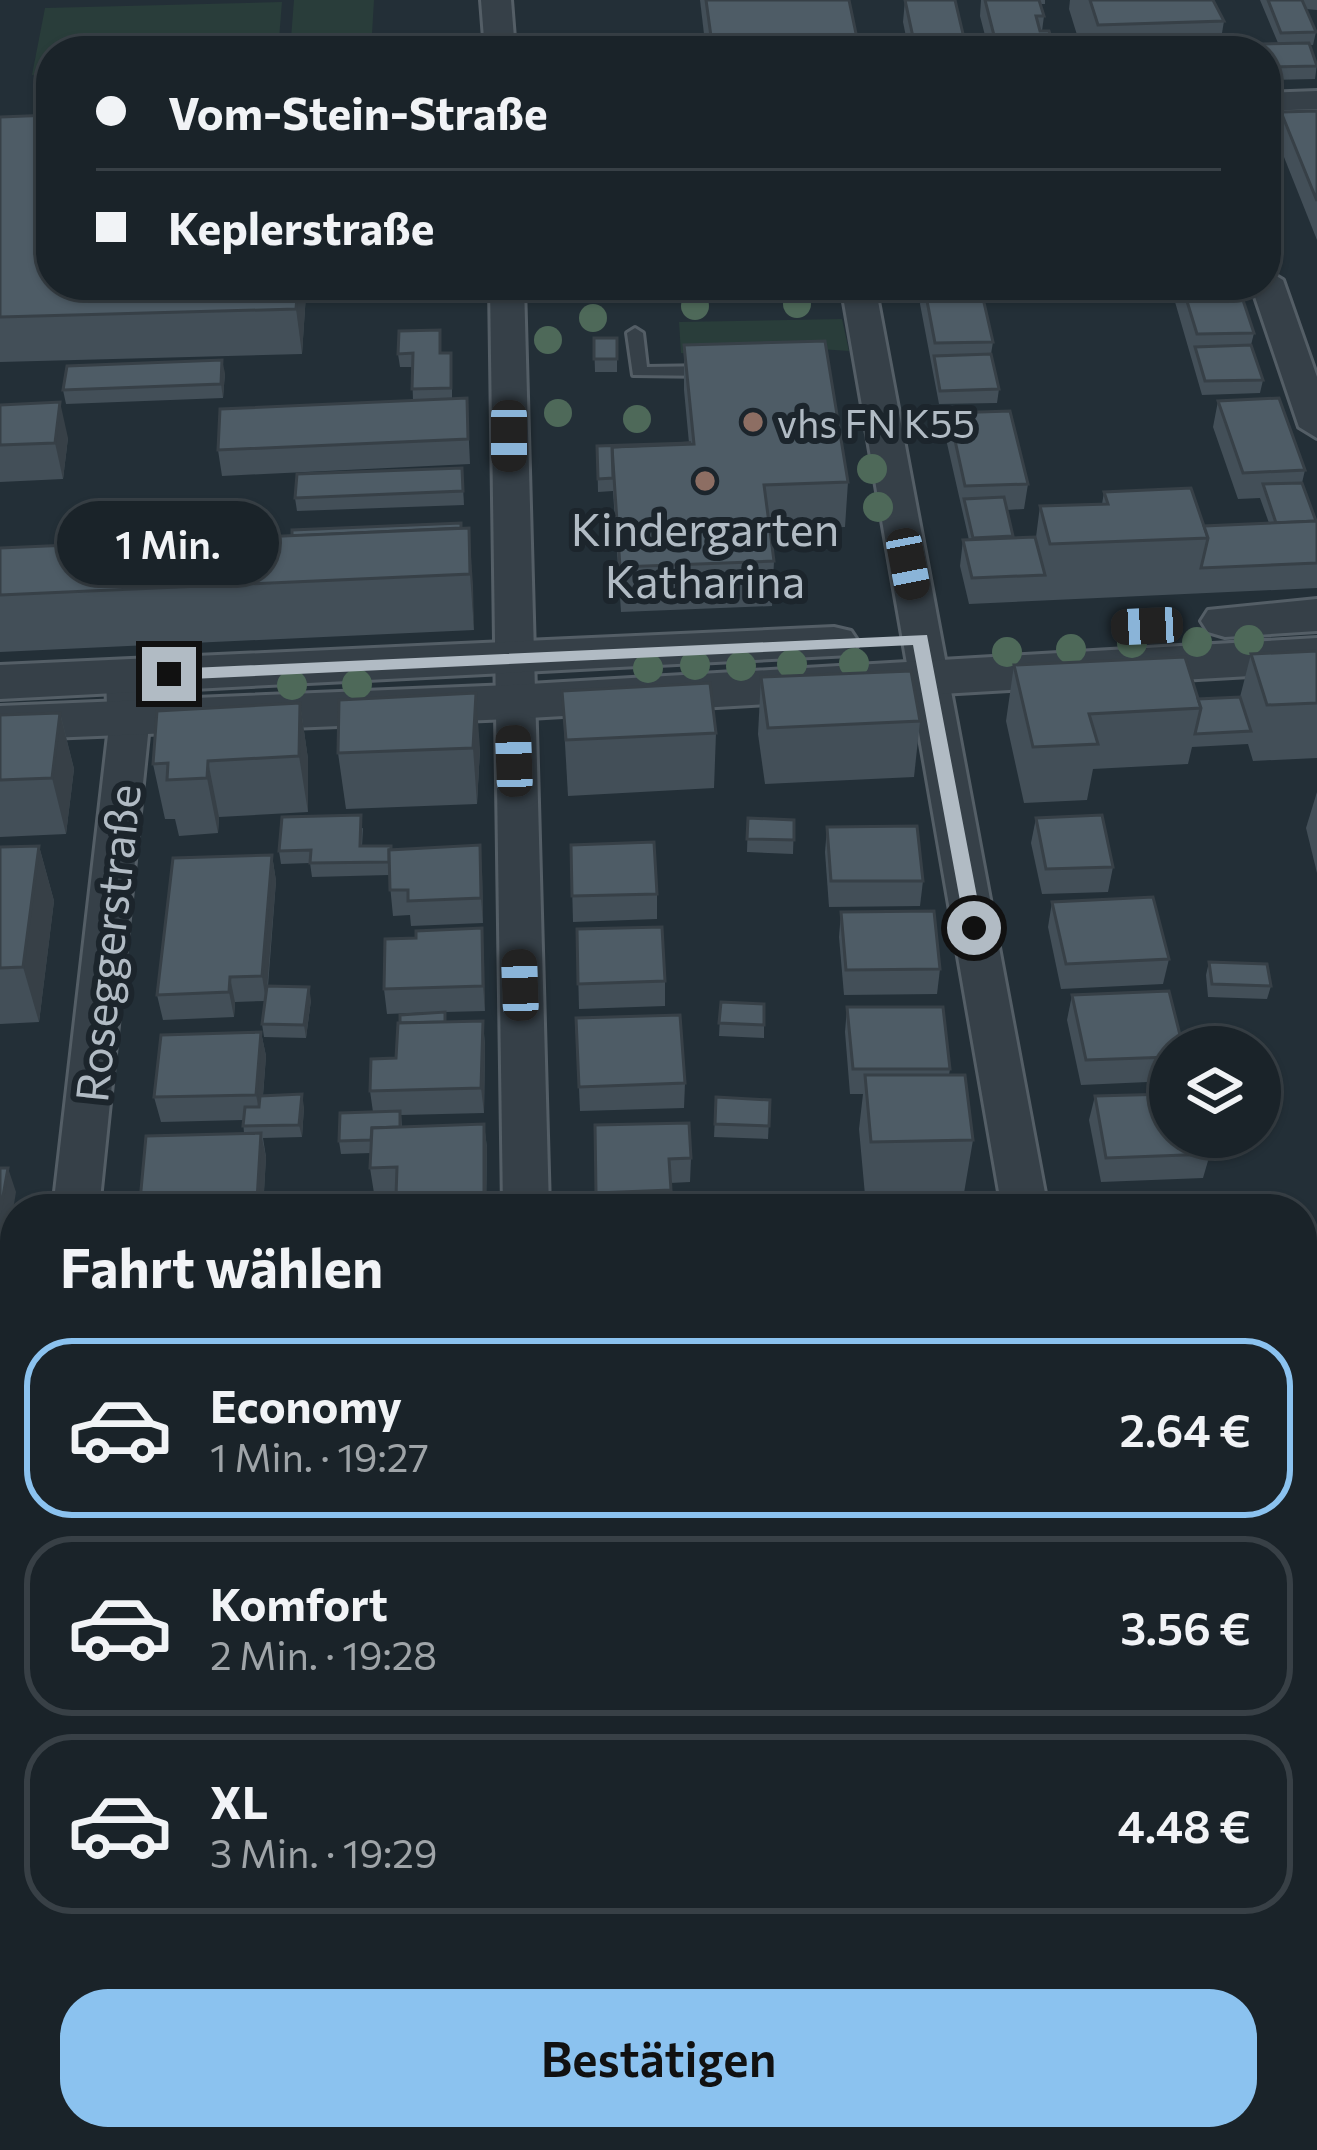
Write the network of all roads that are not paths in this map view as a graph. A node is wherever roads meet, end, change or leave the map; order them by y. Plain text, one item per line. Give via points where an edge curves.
1 (496, 0) edge
2 (499, 36) edge
3 (1317, 100) edge
4 (1281, 101) edge
5 (507, 300) edge
6 (861, 300) edge
7 (1273, 300) edge
8 (635, 333) dead end
9 (729, 371) edge
10 (1317, 427) edge
11 (1317, 615) edge
12 (1317, 655) edge
13 (923, 658) junction
14 (126, 680) junction
15 (512, 681) junction
16 (0, 682) edge
17 (0, 723) edge
18 (78, 1194) edge
19 (526, 1194) edge
20 (1022, 1194) edge

1 - 2 street
3 - 4 street
5 - 15 street
6 - 13 street
7 - 10 street
8 - 9 lane via 639,372
11 - 13 street
12 - 13 street
13 - 15 street
13 - 20 street
14 - 15 street
14 - 16 street
14 - 17 street
14 - 18 street, Roseggerstraße via 128,735
15 - 19 street

